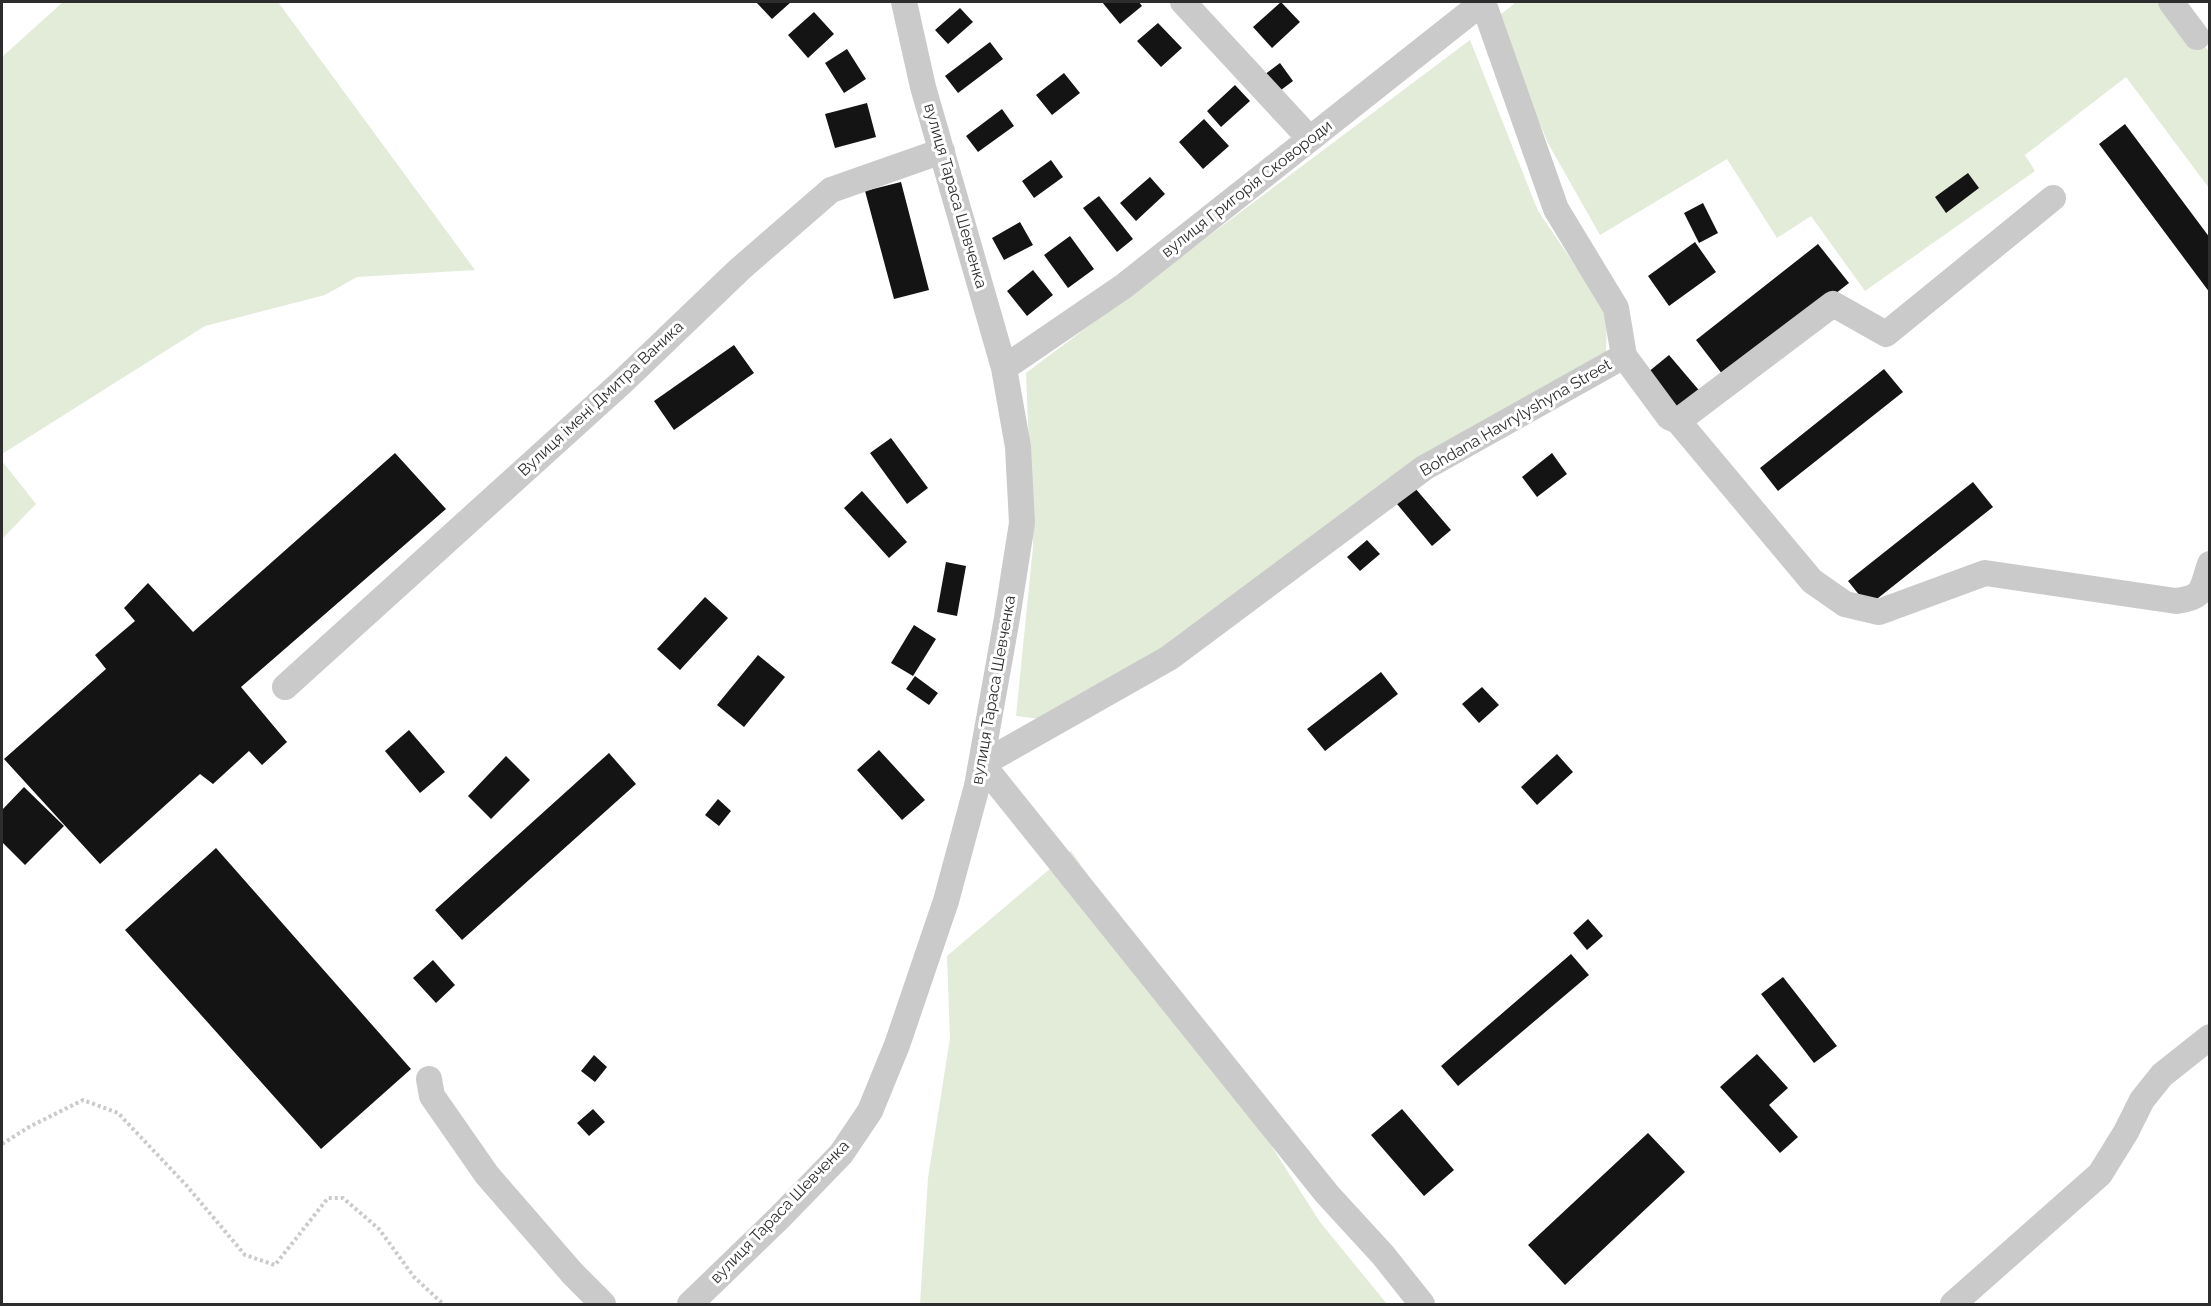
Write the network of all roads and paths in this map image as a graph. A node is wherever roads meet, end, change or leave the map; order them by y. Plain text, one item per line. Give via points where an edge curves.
1 (904, 2) edge
2 (1183, 2) edge
3 (1483, 2) edge
4 (2171, 2) edge
5 (2197, 37) dead end
6 (1310, 139) junction
7 (942, 151) junction
8 (2053, 198) dead end
9 (1624, 356) junction
10 (1004, 368) junction
11 (1678, 421) junction
12 (2210, 564) edge
13 (285, 687) dead end
14 (2210, 1037) edge
15 (429, 1079) dead end
16 (2, 1144) edge
17 (443, 1305) edge
18 (603, 1305) edge
19 (690, 1305) edge
20 (1422, 1305) edge
21 (1953, 1305) edge

1 - 7 street, вулиця Тараса Шевченка
2 - 6 street
3 - 6 street, вулиця Григорія Сковороди
3 - 9 street, Bohdana Havrylyshyna Street via 1556,209 1616,308
4 - 5 street
6 - 10 street, вулиця Григорія Сковороди via 1124,286
7 - 10 street, вулиця Тараса Шевченка
7 - 13 street, Вулиця імені Дмитра Ваника via 831,190
8 - 11 street via 1886,334 1833,304
9 - 11 street via 1669,417
9 - 20 street, Bohdana Havrylyshyna Street via 1425,468 1169,658 982,764
10 - 19 street, вулиця Тараса Шевченка via 1018,447 1022,523 977,786 916,989 870,1111 841,1154
11 - 12 street via 1812,581 1845,604 1879,612 1985,573 2176,601 2193,599 2200,593
14 - 21 street via 2162,1076 2142,1100 2100,1174
15 - 18 street via 432,1096 487,1175
16 - 17 path via 83,1100 118,1113 245,1255 275,1264 328,1198 343,1198 379,1229 414,1277

